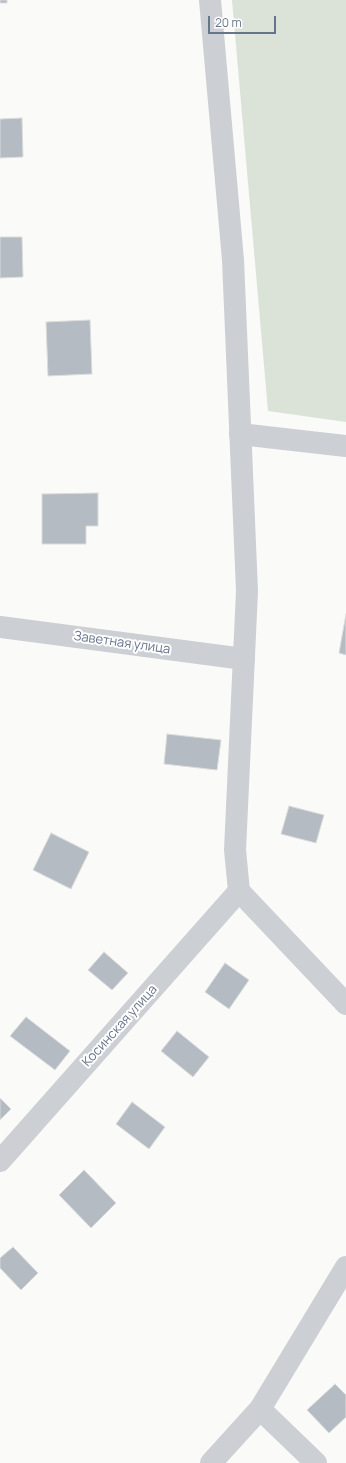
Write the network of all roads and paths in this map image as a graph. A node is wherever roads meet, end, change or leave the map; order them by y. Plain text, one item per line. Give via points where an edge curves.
1 (210, 0) edge
2 (240, 434) junction
3 (346, 446) edge
4 (0, 627) edge
5 (244, 660) junction
6 (239, 891) junction
7 (346, 1004) edge
8 (0, 1161) edge
9 (346, 1267) edge
10 (260, 1409) junction
11 (211, 1463) edge
12 (316, 1463) edge

1 - 2 street via 232,260
2 - 3 street
2 - 5 street via 247,591
4 - 5 street, Заветная улица
5 - 6 street via 234,850
6 - 7 street
6 - 8 street, Косинская улица
9 - 10 street
10 - 11 street
10 - 12 street

